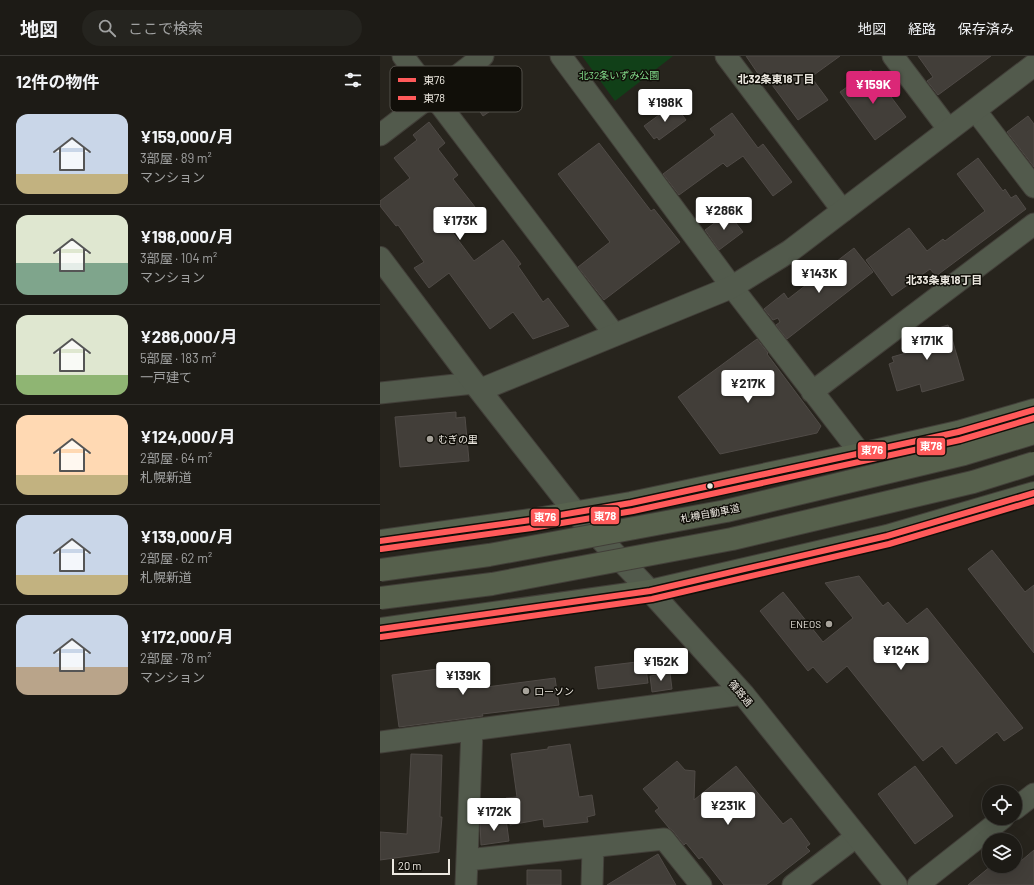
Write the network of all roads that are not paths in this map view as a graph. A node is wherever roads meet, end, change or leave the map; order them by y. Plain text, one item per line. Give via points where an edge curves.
1 (403, 56) edge
2 (483, 56) edge
3 (561, 56) edge
4 (726, 56) edge
5 (894, 56) edge
6 (1034, 65) edge
7 (410, 66) edge
8 (470, 66) edge
9 (975, 110) junction
10 (410, 112) edge
11 (445, 112) edge
12 (949, 130) junction
13 (380, 135) edge
14 (1034, 187) edge
15 (843, 211) junction
16 (1034, 224) edge
17 (380, 258) edge
18 (732, 287) junction
19 (615, 335) junction
20 (477, 387) junction
21 (812, 392) junction
22 (380, 393) edge
23 (1034, 410) edge
24 (1034, 433) edge
25 (861, 454) junction
26 (1034, 463) edge
27 (1034, 492) edge
28 (575, 512) junction
29 (380, 541) edge
30 (380, 570) edge
31 (650, 591) junction
32 (380, 598) edge
33 (380, 629) edge
34 (743, 694) junction
35 (472, 730) junction
36 (380, 742) edge
37 (1034, 794) edge
38 (1022, 803) edge
39 (994, 825) edge
40 (857, 836) junction
41 (593, 846) junction
42 (467, 860) junction
43 (466, 885) edge
44 (592, 885) edge
45 (701, 885) edge
46 (793, 885) edge
47 (896, 885) edge
48 (918, 885) edge

1 - 7 street
2 - 8 street
3 - 18 street
4 - 15 street
5 - 12 street
6 - 9 street
9 - 12 street
9 - 14 street
10 - 13 street
11 - 19 street
12 - 15 street
15 - 18 street via 790,251
16 - 21 street
17 - 20 street, 篠路通
18 - 19 street
18 - 21 street
19 - 20 street
20 - 22 street
20 - 28 street, 篠路通
21 - 25 street
23 - 25 highway via 958,432
24 - 30 highway, 札樽自動車道, bridge via 964,454 726,511 489,555
25 - 28 highway via 631,503
26 - 32 highway, bridge via 973,482 732,538 492,584
27 - 31 highway via 887,536
28 - 29 highway
28 - 31 street, 篠路通
31 - 33 highway
31 - 34 street, 篠路通
34 - 35 street
34 - 40 street, 篠路通
35 - 36 street
35 - 42 street
37 - 38 street
39 - 48 street
40 - 46 street
40 - 47 street, 篠路通
41 - 42 street
41 - 44 street
41 - 45 street via 664,839
42 - 43 street

